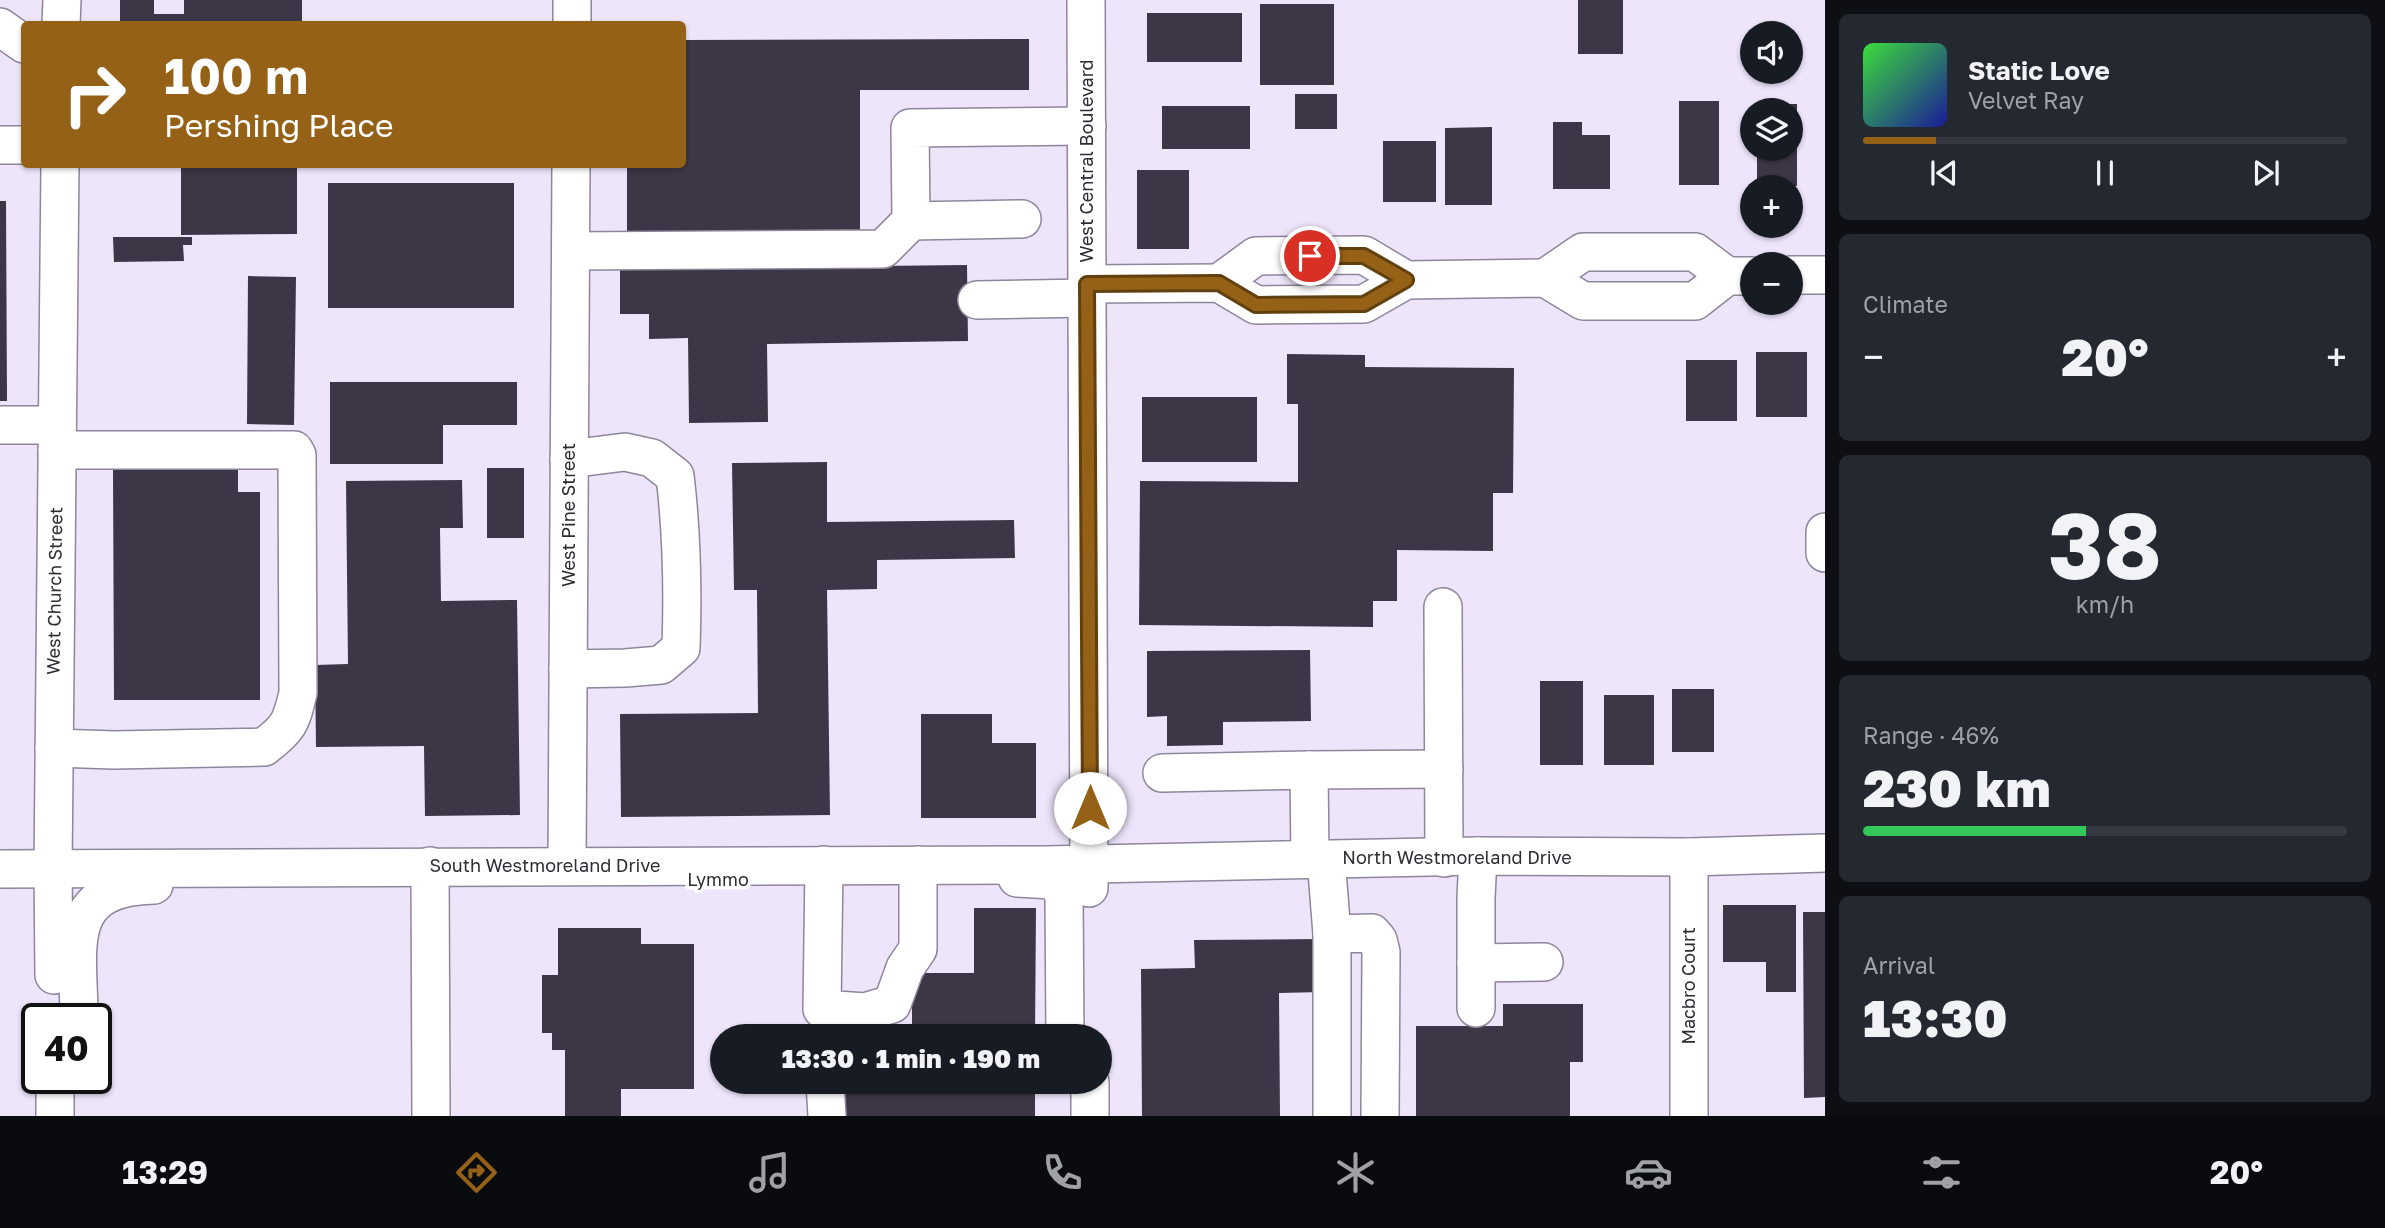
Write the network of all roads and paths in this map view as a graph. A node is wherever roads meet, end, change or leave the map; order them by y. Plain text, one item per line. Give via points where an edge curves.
1 (62, 0) edge
2 (572, 0) edge
3 (1086, 0) edge
4 (61, 21) edge
5 (572, 21) edge
6 (0, 27) edge
7 (21, 42) edge
8 (1087, 126) junction
9 (0, 145) edge
10 (21, 145) edge
11 (60, 168) edge
12 (571, 168) edge
13 (1022, 219) dead end
14 (911, 221) junction
15 (571, 251) junction
16 (1803, 275) edge
17 (1825, 275) edge
18 (1740, 276) edge
19 (1545, 278) junction
20 (1406, 280) junction
21 (1219, 283) junction
22 (1087, 291) junction
23 (976, 300) dead end
24 (0, 425) edge
25 (57, 438) junction
26 (569, 459) junction
27 (1825, 532) edge
28 (1825, 553) edge
29 (1443, 607) dead end
30 (568, 669) junction
31 (54, 748) junction
32 (1444, 769) junction
33 (1309, 770) junction
34 (1162, 773) dead end
35 (1825, 853) edge
36 (1461, 857) junction
37 (1689, 857) junction
38 (1318, 859) junction
39 (1090, 863) junction
40 (567, 865) junction
41 (0, 869) edge
42 (53, 869) junction
43 (918, 871) junction
44 (824, 872) junction
45 (430, 874) junction
46 (1332, 934) junction
47 (1544, 962) dead end
48 (1476, 963) junction
49 (55, 1003) edge
50 (79, 1003) edge
51 (1476, 1008) dead end
52 (823, 1023) edge
53 (1065, 1024) edge
54 (1089, 1024) edge
55 (55, 1094) edge
56 (80, 1094) edge
57 (826, 1094) edge
58 (1065, 1094) edge
59 (1090, 1094) edge
60 (55, 1116) edge
61 (80, 1116) edge
62 (431, 1116) edge
63 (827, 1116) edge
64 (1065, 1116) edge
65 (1090, 1116) edge
66 (1332, 1116) edge
67 (1380, 1116) edge
68 (1689, 1116) edge

1 - 4 street
2 - 5 street
3 - 8 street, West Central Boulevard
6 - 7 street
8 - 14 street via 910,128
8 - 22 street, West Central Boulevard
9 - 10 street
11 - 25 street, West Church Street
12 - 15 street, West Pine Street
13 - 14 street
14 - 15 street via 883,249
15 - 26 street, West Pine Street
16 - 17 street
18 - 19 street via 1695,302 1583,302
18 - 19 street via 1695,251 1583,252
19 - 20 street
20 - 21 street via 1364,304 1256,305
20 - 21 street via 1364,256 1256,256
21 - 22 street
22 - 23 street
22 - 39 street, West Central Boulevard
24 - 25 street
25 - 31 street, West Church Street
25 - 31 street via 294,450 298,693 284,732 264,747
26 - 30 street, West Pine Street
26 - 30 street via 625,452 652,457 674,476 683,590 681,648 661,664
27 - 28 street
29 - 32 street
30 - 40 street, West Pine Street
31 - 42 street, West Church Street
32 - 33 street
32 - 36 street
33 - 34 street
33 - 38 street
35 - 37 street, North Westmoreland Drive
36 - 37 street, North Westmoreland Drive
36 - 38 street, North Westmoreland Drive
36 - 48 street
37 - 68 street, Macbro Court
38 - 39 street, North Westmoreland Drive
38 - 46 street
39 - 43 street, South Westmoreland Drive
39 - 54 street, West Central Boulevard
40 - 44 street, South Westmoreland Drive
40 - 45 street, South Westmoreland Drive
41 - 42 street, South Westmoreland Drive
42 - 45 street, South Westmoreland Drive
42 - 49 street, West Church Street
43 - 44 street, South Westmoreland Drive
43 - 52 street via 918,949 905,968 892,1004
43 - 53 street via 1046,878 1060,885 1065,903
44 - 45 street, Lymmo
44 - 52 street
45 - 50 street, Lymmo via 135,886 106,894 87,910 78,934
45 - 62 street
46 - 66 street
46 - 67 street via 1372,933 1378,940
47 - 48 street
48 - 51 street
55 - 60 street
56 - 61 street
57 - 63 street
58 - 64 street
59 - 65 street

